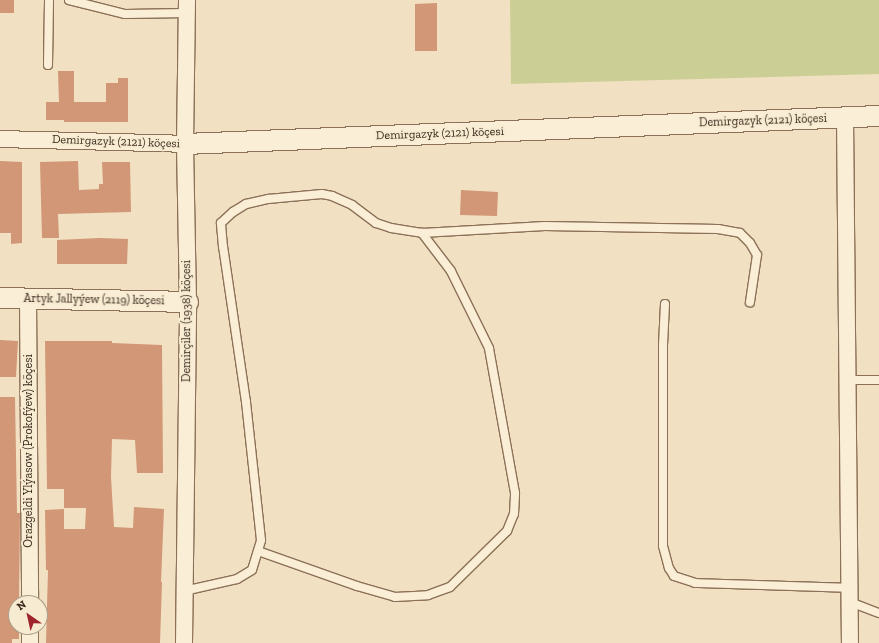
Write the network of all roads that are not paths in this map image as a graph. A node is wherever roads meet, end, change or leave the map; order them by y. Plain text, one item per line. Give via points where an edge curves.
1 (49, 0) edge
2 (69, 0) edge
3 (187, 6) edge
4 (48, 65) dead end
5 (879, 116) edge
6 (845, 117) junction
7 (0, 139) edge
8 (185, 144) junction
9 (422, 234) junction
10 (0, 298) edge
11 (28, 298) junction
12 (188, 302) junction
13 (750, 302) dead end
14 (665, 304) dead end
15 (848, 380) junction
16 (879, 380) edge
17 (258, 551) junction
18 (184, 591) junction
19 (30, 595) edge
20 (850, 595) junction
21 (879, 613) edge
22 (184, 643) edge
23 (850, 643) edge

1 - 4 lane
2 - 3 lane via 125,14
3 - 8 street, Demirçiler (1938) köçesi
5 - 6 street, Demirgazyk (2121) köçesi
6 - 8 street, Demirgazyk (2121) köçesi
6 - 15 street
7 - 8 street, Demirgazyk (2121) köçesi
8 - 12 street, Demirçiler (1938) köçesi
9 - 13 lane via 545,226 718,229 740,233 757,255
9 - 17 lane via 391,228 376,222 352,205 322,194 268,199 246,204 221,223 222,247 247,410 261,540
9 - 17 lane via 451,271 489,348 516,494 514,514 507,531 450,587 428,595 395,597
10 - 11 street, Artyk Jallyýew (2119) köçesi
11 - 12 street, Artyk Jallyýew (2119) köçesi
11 - 19 street, Orazgeldi Ylýasow (Prokofýew) köçesi
12 - 18 street, Demirçiler (1938) köçesi
14 - 20 lane via 663,546 674,576 695,583
15 - 16 lane
15 - 20 street
17 - 18 lane via 252,570 237,579
18 - 22 street, Demirçiler (1938) köçesi
20 - 21 lane
20 - 23 street

